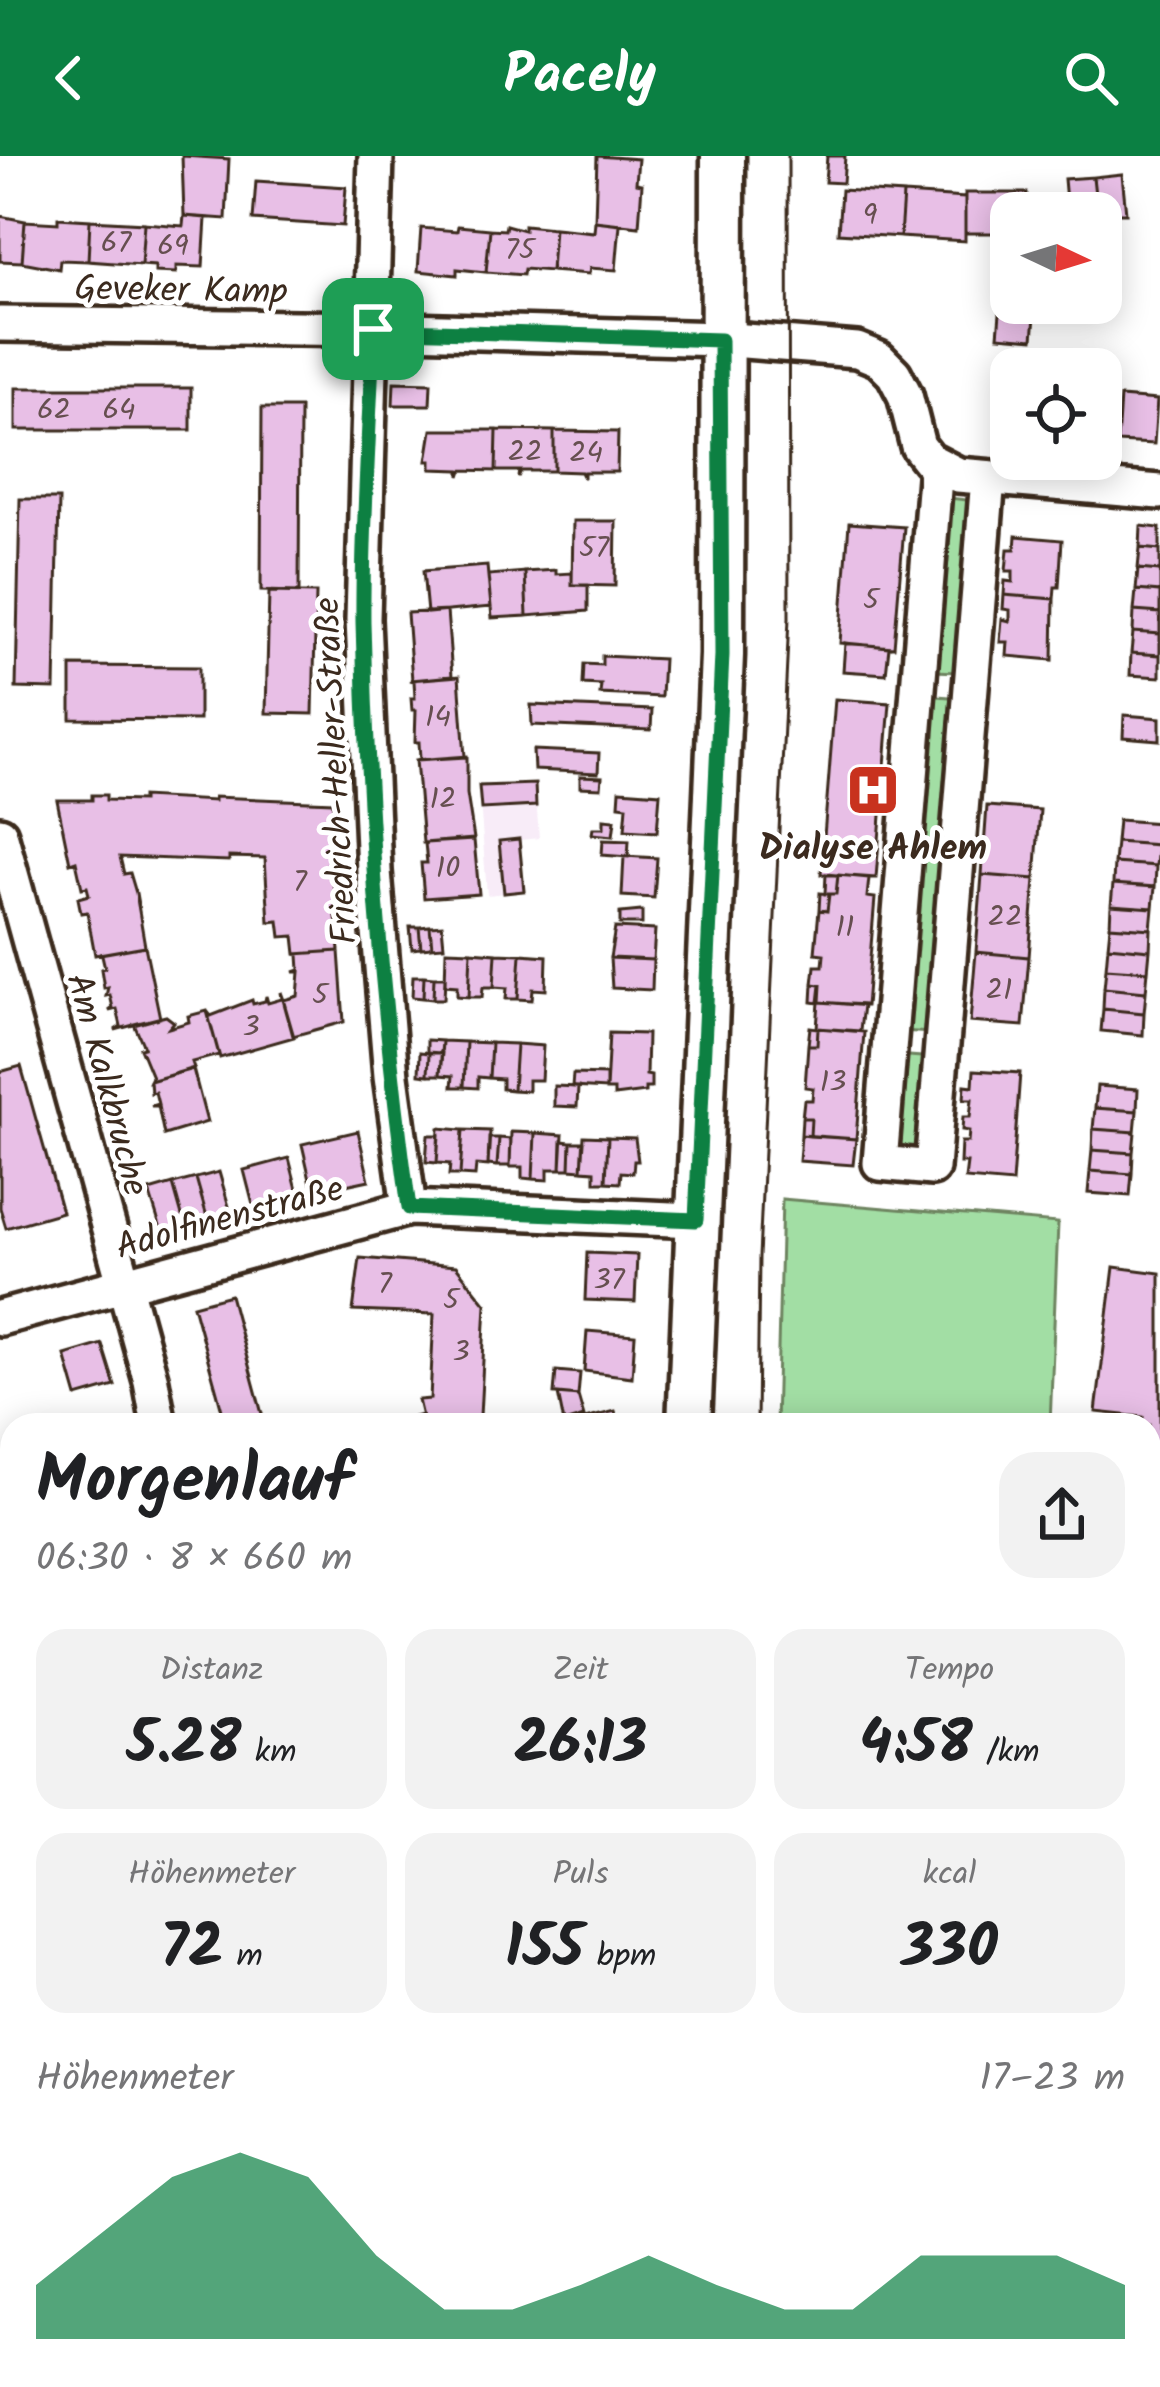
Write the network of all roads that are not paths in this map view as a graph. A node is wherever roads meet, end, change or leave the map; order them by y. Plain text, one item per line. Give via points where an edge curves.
1 (376, 156) edge
2 (723, 156) edge
3 (0, 324) edge
4 (373, 329) junction
5 (720, 340) junction
6 (937, 465) junction
7 (988, 478) junction
8 (1160, 492) edge
9 (919, 677) junction
10 (971, 681) junction
11 (0, 834) edge
12 (890, 1037) junction
13 (942, 1041) junction
14 (409, 1208) junction
15 (696, 1220) junction
16 (123, 1284) junction
17 (0, 1318) edge
18 (157, 1413) edge
19 (689, 1413) edge

1 - 4 street, Friedrich-Heller-Straße
2 - 5 main road
3 - 4 street, Geveker Kamp
4 - 5 street, Geveker Kamp
4 - 14 street, Friedrich-Heller-Straße via 363,619 368,762
5 - 6 street, Geveker Kamp via 857,350 879,359 900,383 918,446
5 - 15 main road via 722,655
6 - 7 street
6 - 9 street
7 - 8 street
7 - 10 street
9 - 10 street
9 - 12 street
10 - 13 street
11 - 16 street, Am Kalkbruche
12 - 13 street
12 - 13 street via 880,1163 932,1168
14 - 15 street, Adolfinenstraße
14 - 16 street, Adolfinenstraße
15 - 19 main road
16 - 17 street, Adolfinenstraße
16 - 18 street, Am Kalkbruche

